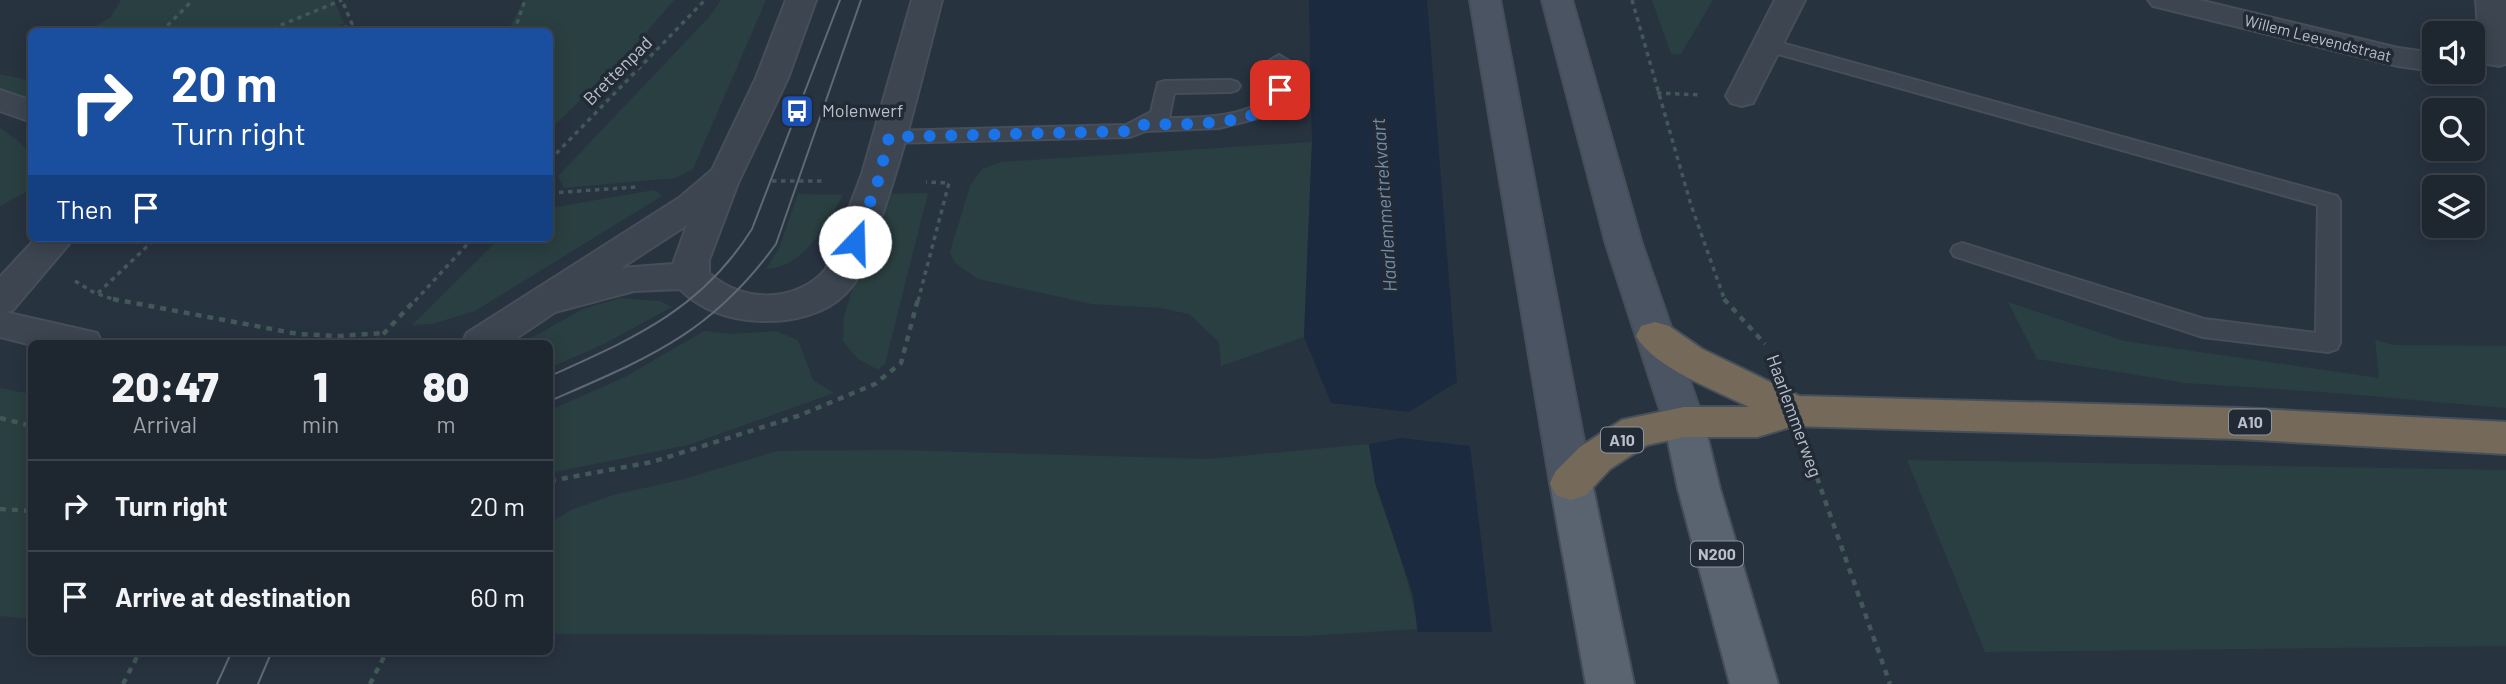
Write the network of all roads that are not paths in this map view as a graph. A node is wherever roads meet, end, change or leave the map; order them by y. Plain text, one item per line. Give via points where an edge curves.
1 (801, 0) edge
2 (927, 0) edge
3 (1485, 0) edge
4 (1557, 0) edge
5 (1790, 0) edge
6 (2163, 0) edge
7 (2491, 0) edge
8 (1768, 45) junction
9 (2422, 60) edge
10 (2493, 60) edge
11 (1279, 61) dead end
12 (1230, 86) dead end
13 (1742, 96) dead end
14 (0, 100) edge
15 (28, 110) edge
16 (1141, 125) junction
17 (889, 137) junction
18 (722, 181) junction
19 (48, 247) edge
20 (1962, 251) dead end
21 (690, 277) junction
22 (0, 301) edge
23 (546, 302) junction
24 (0, 324) edge
25 (1655, 336) junction
26 (70, 340) edge
27 (486, 340) edge
28 (1794, 411) junction
29 (1684, 422) junction
30 (2506, 438) edge
31 (1572, 483) junction
32 (1610, 684) edge
33 (1754, 684) edge

1 - 18 street via 772,78
2 - 17 street
3 - 31 main road
4 - 25 main road via 1624,244
5 - 8 street
6 - 9 street, Willem Leevendstraat
7 - 10 street
8 - 13 street
8 - 20 lane via 2329,201 2328,343 2203,328
11 - 16 lane via 1280,90 1271,104 1248,116
12 - 16 lane via 1165,87 1161,115
14 - 15 street
16 - 17 lane via 1130,131
17 - 21 street via 878,181 845,267 814,299 780,308 727,304 703,291
18 - 21 street via 691,260
18 - 23 street
19 - 22 street
21 - 23 street via 629,278
23 - 27 street
24 - 26 street
25 - 28 highway, A10 via 1688,359
25 - 29 main road, N200
28 - 29 highway, A10 via 1757,422
28 - 30 highway, A10 via 2190,420
29 - 31 highway, A10 via 1636,431 1595,458
29 - 33 main road, N200
31 - 32 main road

